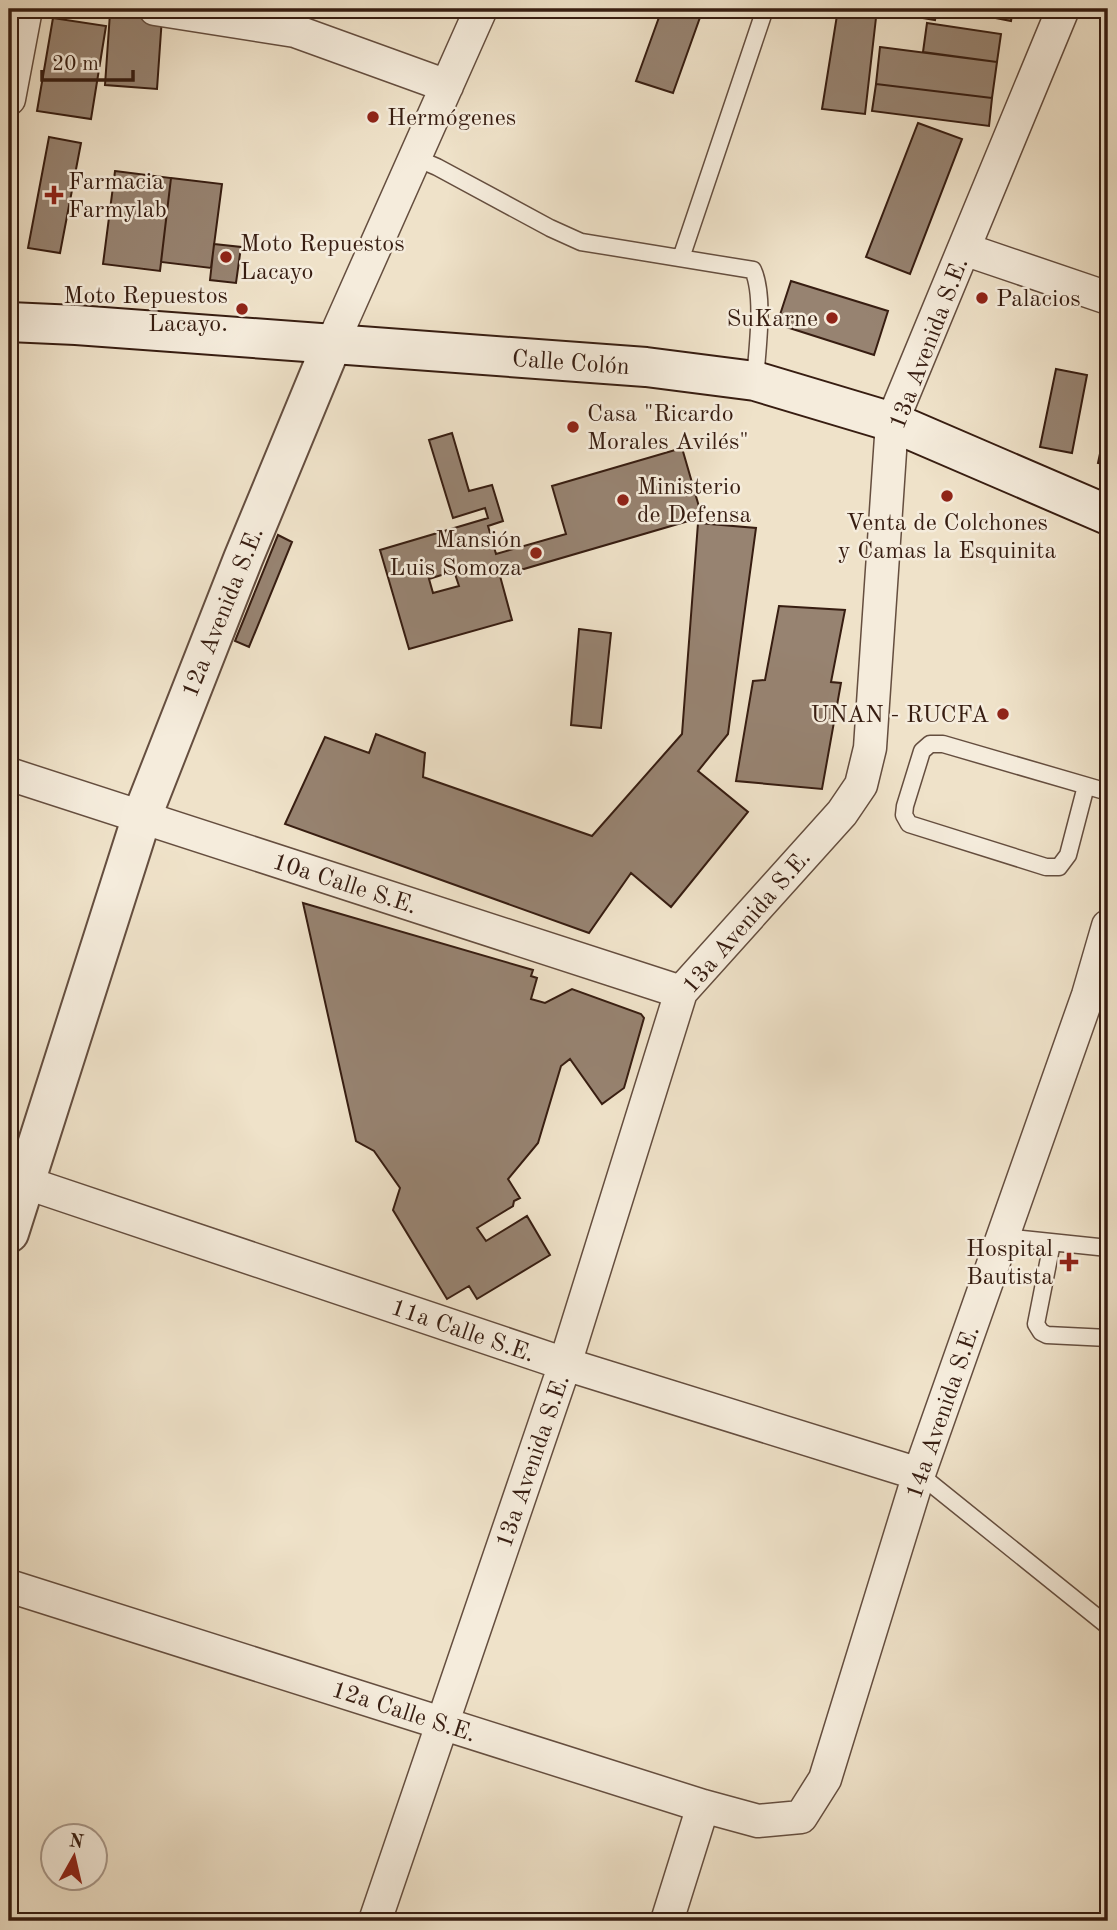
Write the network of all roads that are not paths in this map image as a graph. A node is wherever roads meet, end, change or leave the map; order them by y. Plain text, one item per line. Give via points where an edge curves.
1 (26, 9) edge
2 (155, 9) edge
3 (481, 9) edge
4 (765, 9) edge
5 (1063, 9) edge
6 (447, 86) junction
7 (9, 99) edge
8 (416, 158) junction
9 (964, 249) junction
10 (681, 258) junction
11 (1108, 298) edge
12 (9, 322) edge
13 (332, 344) junction
14 (755, 381) junction
15 (892, 422) junction
16 (1108, 515) edge
17 (9, 774) edge
18 (1086, 786) junction
19 (1108, 792) edge
20 (142, 816) junction
21 (1108, 926) edge
22 (681, 992) junction
23 (1098, 998) edge
24 (17, 1180) edge
25 (9, 1233) edge
26 (1003, 1237) junction
27 (1052, 1243) junction
28 (1108, 1248) edge
29 (1108, 1338) edge
30 (565, 1364) junction
31 (919, 1474) junction
32 (9, 1586) edge
33 (1108, 1626) edge
34 (443, 1723) junction
35 (703, 1806) junction
36 (801, 1817) joint
37 (375, 1921) edge
38 (667, 1921) edge

1 - 7 street
2 - 6 street via 295,31
3 - 6 street, 12a Avenida S.E.
4 - 10 lane
5 - 9 street, 13a Avenida S.E.
6 - 8 street, 12a Avenida S.E.
8 - 10 lane via 581,242
8 - 13 street, 12a Avenida S.E.
9 - 11 street
9 - 15 street, 13a Avenida S.E.
10 - 14 lane via 753,270 758,280 759,331
12 - 13 main road, Calle Colón
13 - 14 main road, Calle Colón
13 - 20 main road, 12a Avenida S.E.
14 - 15 main road, Calle Colón
15 - 16 main road, Calle Colón
15 - 22 street, 13a Avenida S.E. via 870,748 861,785 842,813
17 - 20 street, 10a Calle S.E.
18 - 18 lane via 930,744 922,751 904,816 909,824 1046,867 1059,867 1068,855
18 - 19 lane
20 - 22 street, 10a Calle S.E.
20 - 24 main road, 12a Avenida S.E.
21 - 23 street, 14a Avenida S.E.
22 - 30 street, 13a Avenida S.E.
23 - 26 street, 14a Avenida S.E.
24 - 25 main road, 12a Avenida S.E.
24 - 30 street, 11a Calle S.E.
26 - 27 lane
26 - 31 street, 14a Avenida S.E.
27 - 28 lane
27 - 29 lane via 1036,1324 1047,1335
30 - 31 street, 11a Calle S.E.
30 - 34 street, 13a Avenida S.E.
31 - 33 lane
31 - 36 street, 14a Avenida S.E. via 825,1779
32 - 34 street, 12a Calle S.E.
34 - 35 street, 12a Calle S.E.
34 - 37 street, 13a Avenida S.E.
35 - 36 street, 12a Calle S.E. via 758,1821
35 - 38 street

